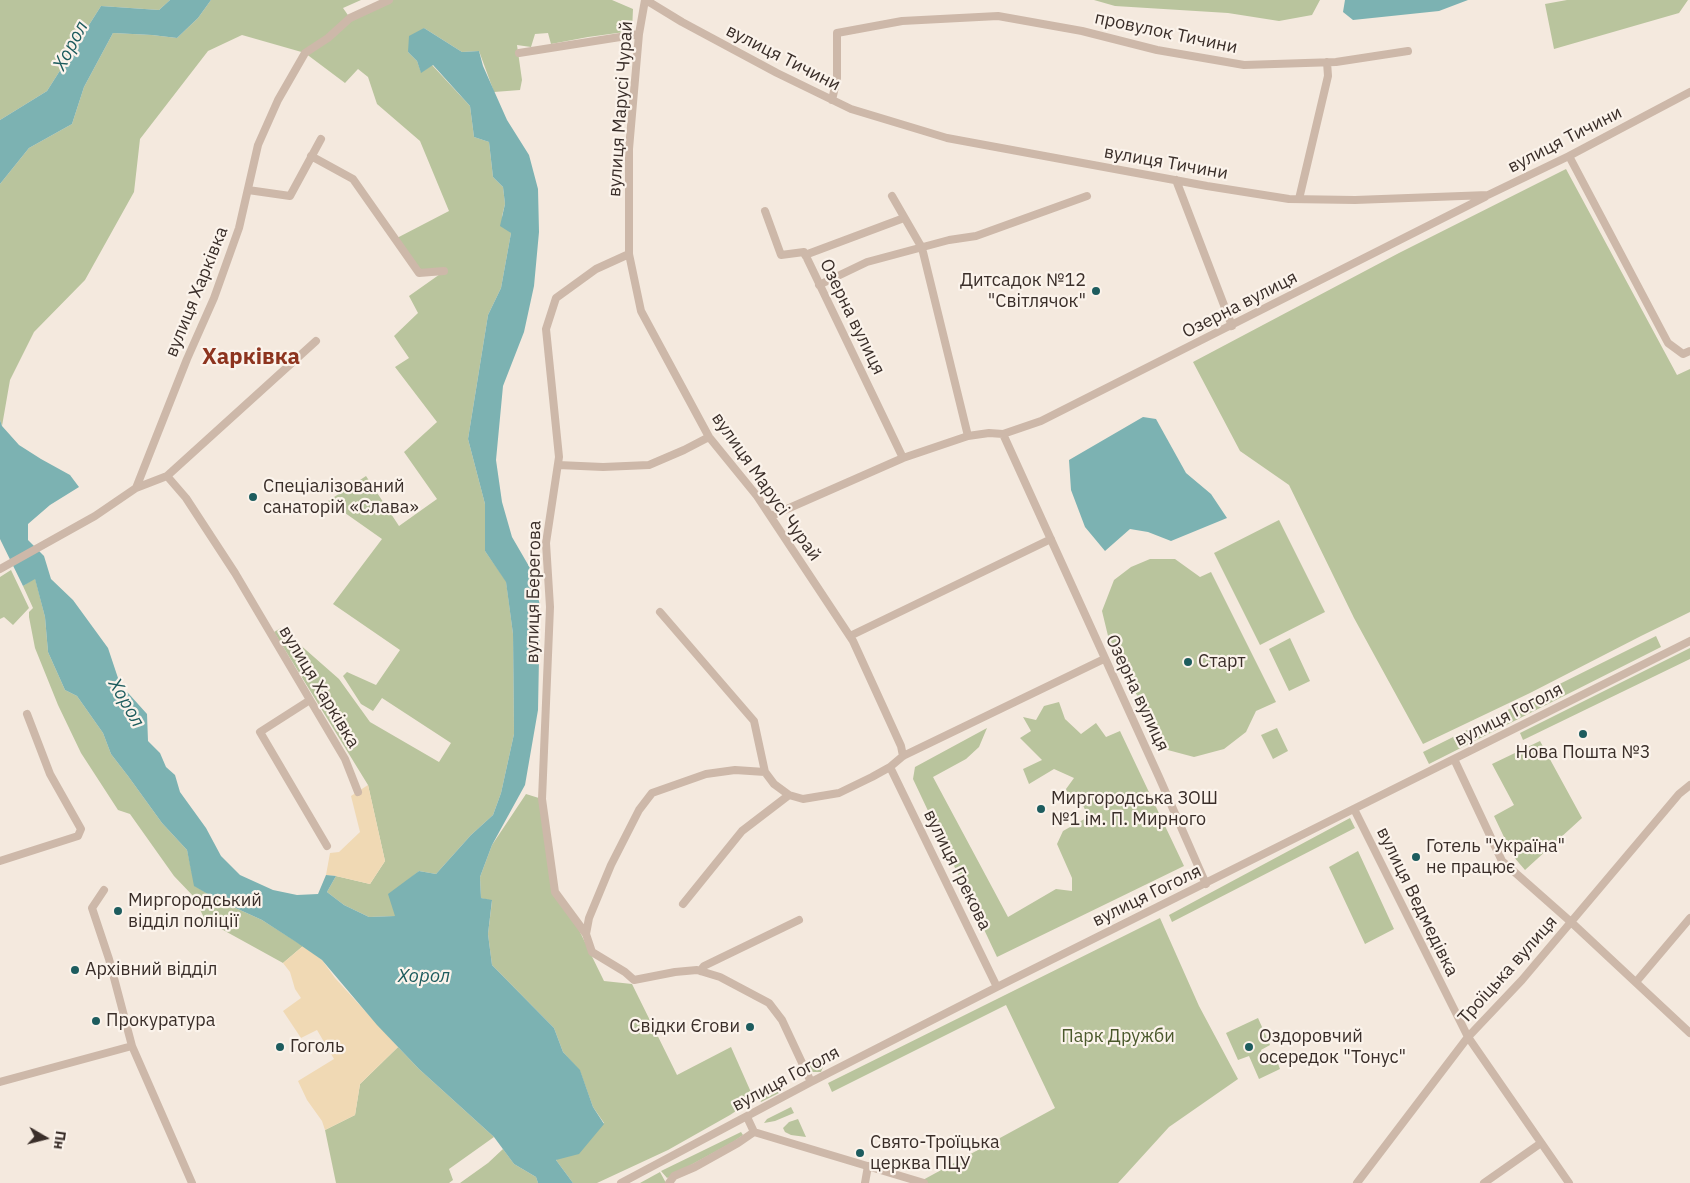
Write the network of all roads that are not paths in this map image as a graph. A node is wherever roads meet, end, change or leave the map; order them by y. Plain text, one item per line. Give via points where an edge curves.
1 (388, 0) edge
2 (645, 0) edge
3 (639, 34) junction
4 (1408, 51) dead end
5 (520, 53) dead end
6 (1327, 62) junction
7 (1690, 92) edge
8 (832, 100) junction
9 (321, 140) dead end
10 (312, 156) junction
11 (1569, 156) junction
12 (1176, 180) junction
13 (248, 190) junction
14 (892, 196) dead end
15 (1087, 196) dead end
16 (1488, 196) junction
17 (1299, 199) junction
18 (765, 211) dead end
19 (904, 218) junction
20 (922, 248) junction
21 (629, 254) junction
22 (805, 255) junction
23 (444, 272) dead end
24 (819, 285) junction
25 (1232, 326) junction
26 (316, 341) dead end
27 (1690, 351) edge
28 (1003, 434) junction
29 (968, 436) junction
30 (709, 437) junction
31 (903, 458) junction
32 (558, 465) junction
33 (167, 476) junction
34 (136, 488) junction
35 (771, 516) junction
36 (1051, 539) junction
37 (3, 568) edge
38 (660, 612) dead end
39 (850, 636) junction
40 (1690, 641) edge
41 (1104, 659) junction
42 (310, 700) junction
43 (27, 714) dead end
44 (902, 756) junction
45 (1454, 759) junction
46 (890, 766) junction
47 (764, 772) junction
48 (1690, 784) edge
49 (358, 792) dead end
50 (789, 795) junction
51 (1354, 809) junction
52 (327, 846) dead end
53 (0, 861) edge
54 (1206, 884) junction
55 (104, 890) dead end
56 (683, 904) dead end
57 (1690, 918) edge
58 (799, 920) dead end
59 (1571, 922) junction
60 (586, 934) junction
61 (700, 971) junction
62 (1636, 982) junction
63 (997, 987) junction
64 (1690, 1034) edge
65 (1468, 1037) junction
66 (132, 1046) junction
67 (0, 1082) edge
68 (811, 1082) junction
69 (747, 1117) junction
70 (754, 1132) junction
71 (1541, 1143) junction
72 (868, 1166) junction
73 (192, 1183) edge
74 (621, 1183) edge
75 (669, 1183) edge
76 (865, 1183) edge
77 (924, 1183) edge
78 (1357, 1183) edge
79 (1484, 1183) edge
80 (1569, 1183) edge

1 - 13 street, вулиця Харківка via 350,18 305,53 278,100 258,145
2 - 3 street, вулиця Марусі Чурай
2 - 8 street, вулиця Тичини via 759,64
3 - 5 street
3 - 21 street, вулиця Марусі Чурай via 630,150
4 - 6 street, провулок Тичини
6 - 8 street, провулок Тичини via 1244,65 998,16 902,21 837,33
6 - 17 street via 1328,76
7 - 11 street, вулиця Тичини
8 - 12 street, вулиця Тичини via 851,109 947,138
9 - 10 street
10 - 13 street via 290,196
10 - 23 street via 353,179 419,273
11 - 16 street, вулиця Тичини
11 - 27 street via 1668,343 1683,354
12 - 17 street, вулиця Тичини
12 - 25 street
13 - 34 street, вулиця Харківка via 239,228 214,298
14 - 19 street
15 - 20 street via 976,236
16 - 17 street, вулиця Тичини
16 - 25 street, Озерна вулиця
18 - 22 street, Озерна вулиця via 781,255 804,252
19 - 20 street
19 - 22 street
20 - 24 street via 866,262
20 - 29 street
21 - 30 street, вулиця Марусі Чурай via 641,311
21 - 32 street, вулиця Берегова via 596,268 556,298 546,329
22 - 24 street, Озерна вулиця
24 - 31 street, Озерна вулиця
25 - 28 street, Озерна вулиця via 1041,421
26 - 33 street
28 - 29 street, Озерна вулиця
28 - 36 street, Озерна вулиця
29 - 31 street, Озерна вулиця
30 - 32 street via 649,465
30 - 35 street, вулиця Марусі Чурай
31 - 35 street, Озерна вулиця
32 - 60 street, вулиця Берегова via 546,543 550,607 542,799 554,892
33 - 34 street
33 - 42 street, вулиця Харківка via 186,498 235,573
34 - 37 street via 95,516
35 - 39 street, вулиця Марусі Чурай
36 - 39 street
36 - 41 street, Озерна вулиця
38 - 47 street via 754,721
39 - 44 street, вулиця Марусі Чурай via 901,746
40 - 45 street, вулиця Гоголя
41 - 44 street
41 - 54 street, Озерна вулиця
42 - 49 street, вулиця Харківка via 345,759
42 - 52 street via 260,732
43 - 53 street via 50,774 81,829 78,836
44 - 46 street
45 - 51 street, вулиця Гоголя
45 - 59 street via 1502,861
46 - 50 street via 839,793 803,799
46 - 63 street, вулиця Грекова
47 - 50 street
47 - 60 street via 735,770 706,774 652,793 639,810 611,865 588,918
48 - 59 street, Троїцька вулиця
50 - 56 street via 742,831
51 - 54 street, вулиця Гоголя
51 - 65 street, вулиця Ведмедівка
54 - 63 street, вулиця Гоголя
55 - 66 street via 92,908
57 - 62 street
58 - 61 street via 704,966
59 - 62 street
59 - 65 street, Троїцька вулиця
60 - 61 street, вулиця Берегова via 592,952 634,980
61 - 68 street via 769,1002 782,1020
62 - 64 street
63 - 68 street, вулиця Гоголя
65 - 71 street, вулиця Ведмедівка
65 - 78 street, Троїцька вулиця
66 - 67 street
66 - 73 street
68 - 69 street, вулиця Гоголя
69 - 70 street
69 - 74 street, вулиця Гоголя
70 - 72 street
70 - 75 street via 674,1176
71 - 79 street
71 - 80 street, вулиця Ведмедівка
72 - 76 street
72 - 77 street

